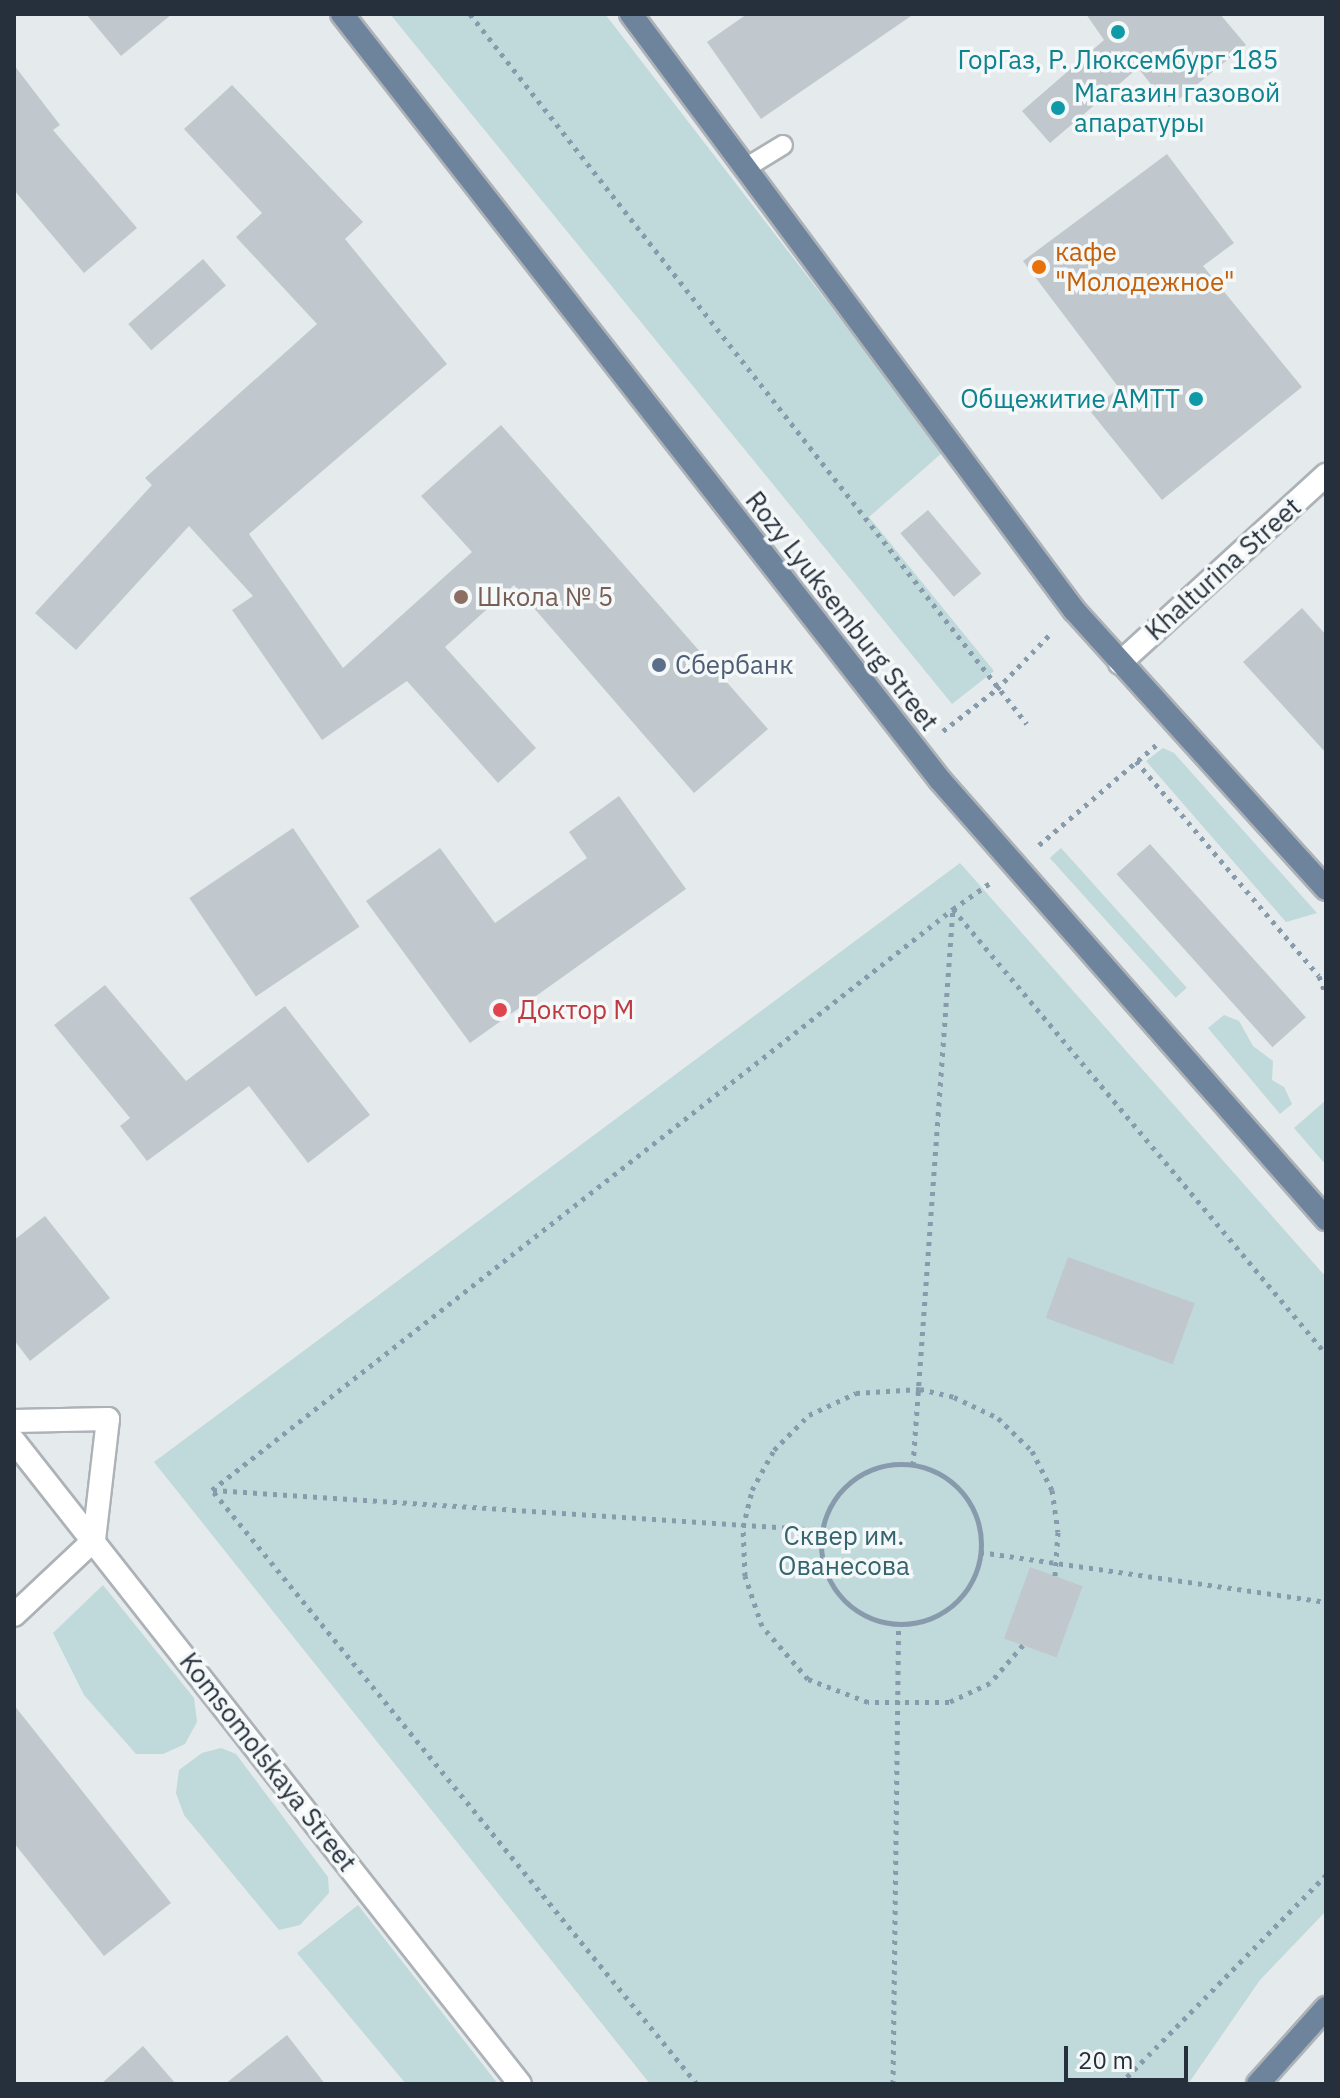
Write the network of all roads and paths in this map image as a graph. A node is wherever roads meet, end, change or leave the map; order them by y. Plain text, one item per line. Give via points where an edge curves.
1 (342, 14) edge
2 (470, 14) edge
3 (631, 14) edge
4 (783, 145) dead end
5 (747, 167) junction
6 (1326, 475) edge
7 (1074, 610) junction
8 (1120, 663) junction
9 (997, 689) junction
10 (1027, 724) dead end
11 (1176, 727) junction
12 (916, 751) junction
13 (1136, 761) junction
14 (1015, 866) junction
15 (1326, 889) edge
16 (953, 909) junction
17 (1326, 995) edge
18 (1326, 1219) edge
19 (1326, 1354) edge
20 (920, 1389) junction
21 (14, 1421) edge
22 (14, 1441) edge
23 (913, 1465) junction
24 (212, 1490) junction
25 (743, 1527) junction
26 (821, 1530) junction
27 (94, 1540) junction
28 (980, 1552) junction
29 (1059, 1563) junction
30 (1055, 1576) dead end
31 (1326, 1602) edge
32 (14, 1615) edge
33 (899, 1625) junction
34 (1023, 1645) dead end
35 (899, 1705) junction
36 (1326, 1875) edge
37 (1326, 2008) edge
38 (520, 2084) edge
39 (697, 2084) edge
40 (893, 2084) edge
41 (1120, 2084) edge
42 (1258, 2084) edge

1 - 12 main road, Rozy Lyuksemburg Street
2 - 9 path
3 - 5 main road
4 - 5 lane
5 - 7 main road
6 - 8 main road, Khalturina Street
7 - 8 main road
7 - 9 path
8 - 11 main road
9 - 10 path
9 - 12 path
11 - 13 path
11 - 15 main road
12 - 14 main road, Rozy Lyuksemburg Street
13 - 14 path
13 - 17 path via 1319,976
14 - 16 path
14 - 18 main road, Rozy Lyuksemburg Street
16 - 19 path
16 - 20 path
16 - 24 path
20 - 23 path
20 - 25 path via 856,1393 809,1415 774,1450 752,1490
20 - 29 path via 954,1397 998,1418 1032,1451 1052,1490
21 - 27 main road via 108,1419
22 - 27 main road, Komsomolskaya Street
23 - 26 path via 872,1469 848,1483 830,1504
23 - 28 path via 947,1478 965,1495 977,1518
24 - 25 path
24 - 39 path
25 - 26 path
25 - 35 path via 745,1576 762,1626 808,1679 868,1702
26 - 33 path via 821,1557 830,1584 848,1605 872,1619
27 - 32 main road
27 - 38 main road, Komsomolskaya Street
28 - 29 path
28 - 33 path via 967,1591 949,1609 926,1621
29 - 30 path
29 - 31 path
33 - 35 path
34 - 35 path via 990,1683 949,1702
35 - 40 path
36 - 41 path
37 - 42 main road

